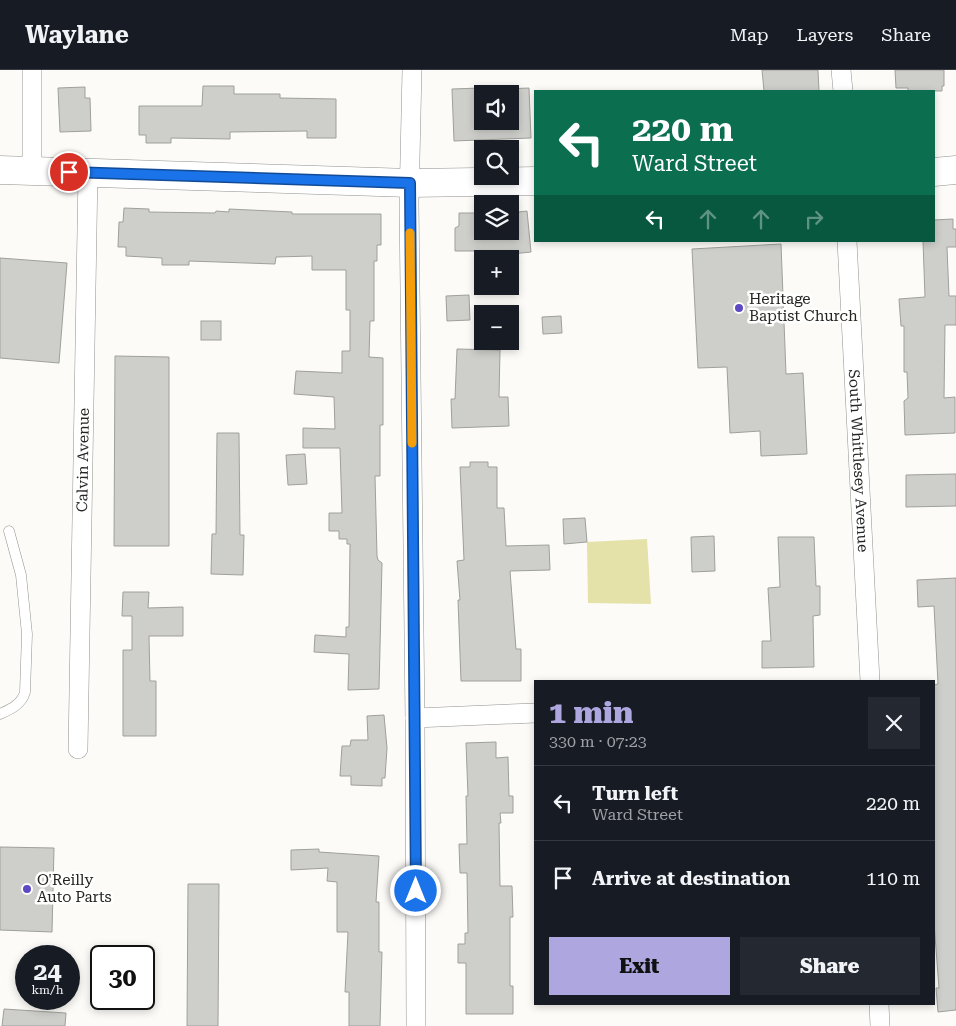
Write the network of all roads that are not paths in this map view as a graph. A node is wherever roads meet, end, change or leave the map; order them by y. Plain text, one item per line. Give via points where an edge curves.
1 (32, 70) edge
2 (412, 70) edge
3 (842, 70) edge
4 (842, 90) edge
5 (0, 170) edge
6 (956, 170) edge
7 (32, 171) junction
8 (88, 172) junction
9 (935, 172) edge
10 (534, 181) edge
11 (410, 183) junction
12 (847, 242) edge
13 (9, 531) dead end
14 (870, 680) edge
15 (0, 706) edge
16 (13, 708) junction
17 (0, 714) edge
18 (534, 714) edge
19 (415, 718) junction
20 (78, 749) dead end
21 (879, 1005) edge
22 (416, 1026) edge
23 (880, 1026) edge

1 - 7 street
2 - 11 street
3 - 4 street
5 - 7 street
6 - 9 street
7 - 8 street
8 - 11 street
8 - 20 street, Calvin Avenue
10 - 11 street
11 - 19 street
12 - 14 street, South Whittlesey Avenue
13 - 16 lane via 21,575 26,634 25,692
15 - 16 lane
16 - 17 lane
18 - 19 street
19 - 22 street
21 - 23 street

